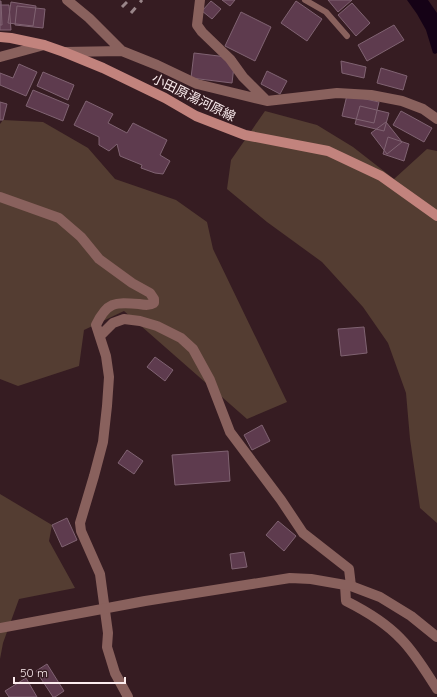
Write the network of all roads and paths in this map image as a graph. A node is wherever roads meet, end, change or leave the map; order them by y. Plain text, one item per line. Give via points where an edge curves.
1 (67, 0) edge
2 (200, 0) edge
3 (305, 0) edge
4 (347, 36) dead end
5 (0, 37) edge
6 (44, 45) junction
7 (122, 51) junction
8 (64, 52) junction
9 (0, 57) edge
10 (267, 101) junction
11 (437, 119) edge
12 (0, 197) edge
13 (437, 216) edge
14 (100, 336) junction
15 (348, 585) junction
16 (0, 628) edge
17 (437, 638) edge
18 (437, 689) edge
19 (128, 697) edge

1 - 7 street
2 - 10 street via 197,24 202,32
3 - 4 lane via 326,12
5 - 6 main road, 小田原湯河原線
6 - 8 main road, 小田原湯河原線
6 - 9 street
7 - 8 street
7 - 10 street via 197,84
8 - 13 main road, 小田原湯河原線 via 165,98 196,116 244,135 328,151 380,176
10 - 11 street via 337,93 371,96 402,101
12 - 14 street via 59,218 81,237 99,259 150,293 154,299 154,303 150,305 123,303 112,305 102,312 96,325
14 - 15 street via 113,323 124,319 140,321 181,338 193,349 210,380 230,432 269,483 303,534 349,569
14 - 19 street via 109,377 107,406 103,442 80,523 100,574 108,633 107,647 115,673
15 - 16 street via 290,578
15 - 17 street via 380,597 412,616
15 - 18 street via 346,601 372,614 402,639

